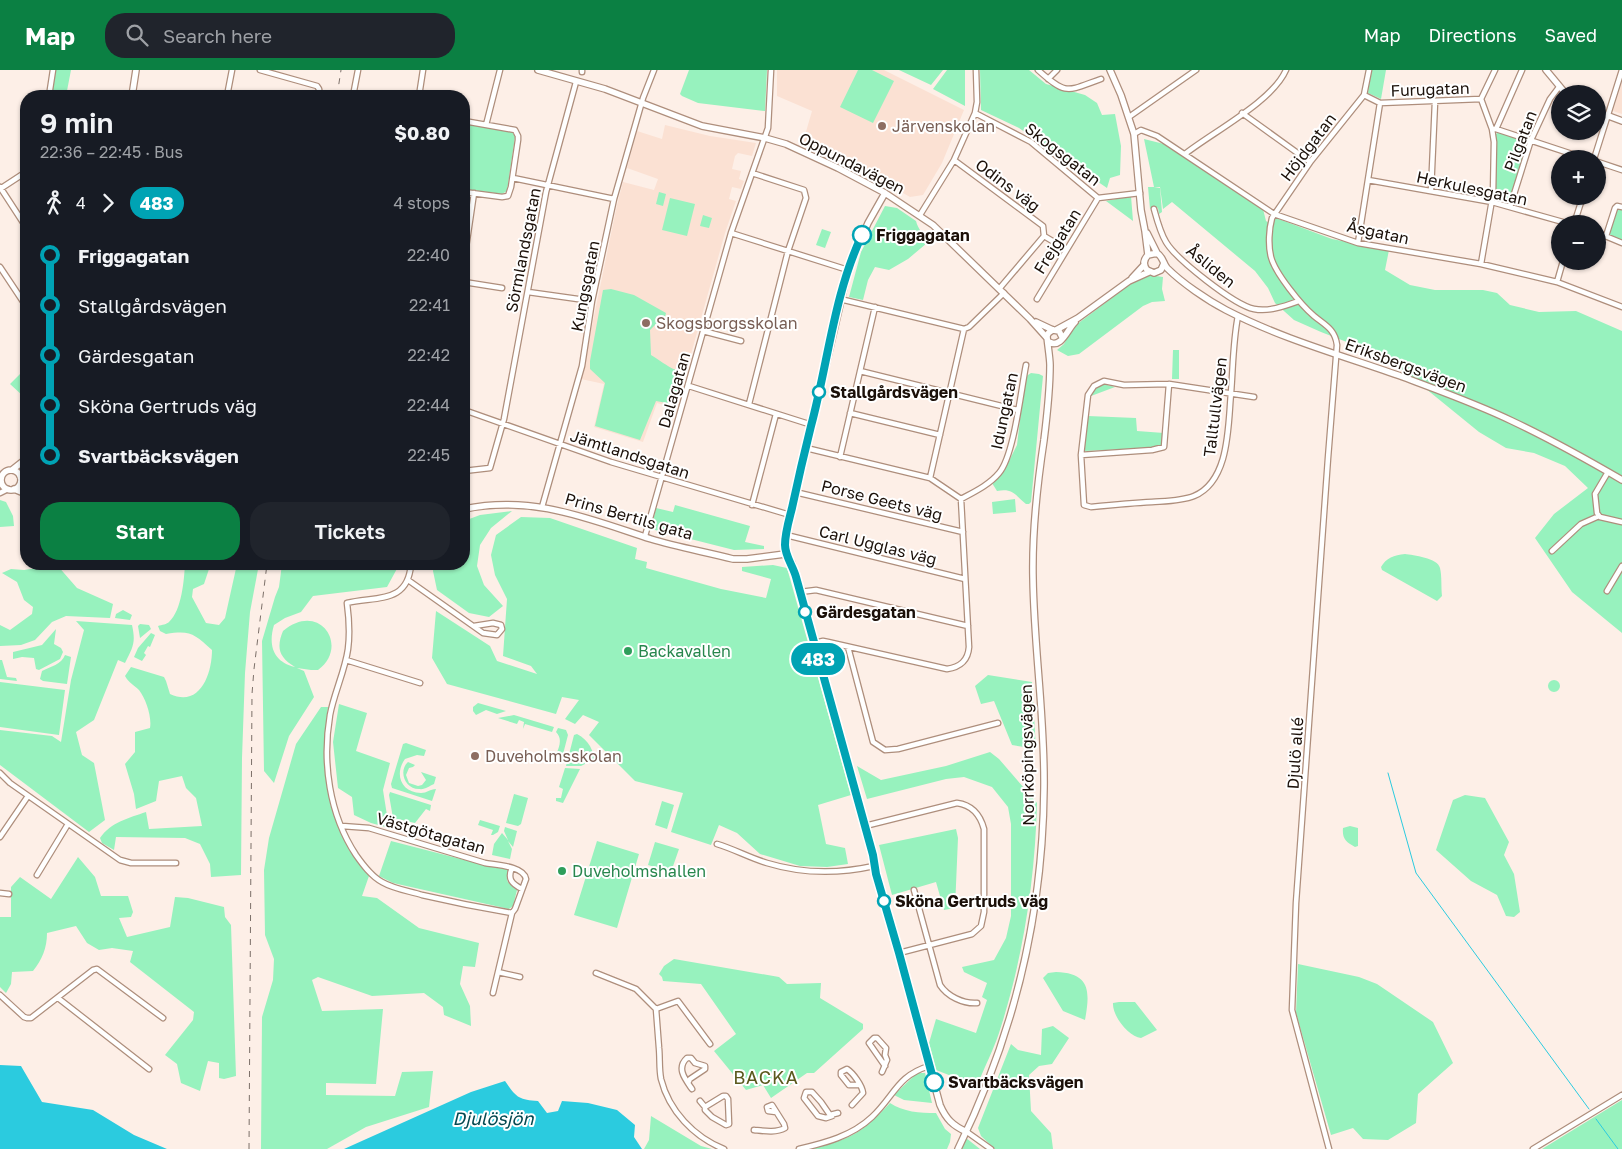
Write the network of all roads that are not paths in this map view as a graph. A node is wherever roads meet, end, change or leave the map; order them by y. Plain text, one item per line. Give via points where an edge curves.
1 (53, 70) edge
2 (136, 70) edge
3 (232, 70) edge
4 (260, 70) edge
5 (358, 70) edge
6 (423, 70) edge
7 (500, 70) edge
8 (538, 70) edge
9 (654, 70) edge
10 (771, 70) edge
11 (976, 70) edge
12 (1038, 70) edge
13 (1057, 70) edge
14 (1110, 70) edge
15 (1196, 70) edge
16 (1286, 70) edge
17 (1369, 70) edge
18 (1495, 70) edge
19 (1522, 70) edge
20 (1546, 70) edge
21 (1622, 70) edge
22 (1048, 79) junction
23 (1101, 79) dead end
24 (576, 82) junction
25 (1557, 85) edge
26 (50, 90) edge
27 (133, 90) edge
28 (228, 90) edge
29 (320, 90) edge
30 (354, 90) edge
31 (420, 90) edge
32 (1364, 95) junction
33 (1551, 98) edge
34 (1481, 99) junction
35 (1435, 102) junction
36 (1380, 103) junction
37 (642, 104) junction
38 (975, 112) junction
39 (1242, 114) junction
40 (1606, 116) joint
41 (1129, 117) junction
42 (1622, 120) edge
43 (470, 122) edge
44 (486, 125) junction
45 (1494, 129) junction
46 (1134, 134) junction
47 (765, 138) junction
48 (1531, 140) junction
49 (1560, 150) edge
50 (1185, 154) junction
51 (954, 160) junction
52 (1310, 162) junction
53 (1606, 165) edge
54 (1622, 170) edge
55 (752, 173) junction
56 (20, 176) edge
57 (513, 178) junction
58 (1368, 180) junction
59 (548, 185) junction
60 (0, 188) edge
61 (1431, 191) junction
62 (1140, 192) junction
63 (470, 193) edge
64 (474, 193) junction
65 (885, 193) junction
66 (1098, 198) junction
67 (614, 199) junction
68 (1492, 202) junction
69 (1510, 207) junction
70 (1622, 207) edge
71 (1154, 209) dead end
72 (1274, 214) junction
73 (920, 215) junction
74 (20, 218) edge
75 (1551, 219) edge
76 (470, 220) edge
77 (1146, 231) junction
78 (731, 233) junction
79 (1044, 236) junction
80 (1606, 236) joint
81 (1358, 242) junction
82 (1622, 243) edge
83 (1066, 249) junction
84 (788, 251) junction
85 (1157, 253) junction
86 (1148, 255) junction
87 (1164, 263) junction
88 (1481, 264) junction
89 (1144, 265) junction
90 (0, 267) edge
91 (848, 270) junction
92 (1560, 270) edge
93 (1149, 272) junction
94 (1159, 272) junction
95 (1180, 279) junction
96 (1129, 281) junction
97 (1557, 282) junction
98 (470, 283) edge
99 (502, 288) dead end
100 (1001, 291) junction
101 (528, 292) junction
102 (20, 297) edge
103 (840, 299) junction
104 (1037, 299) dead end
105 (592, 301) junction
106 (1299, 302) junction
107 (874, 307) junction
108 (1622, 307) edge
109 (1238, 316) junction
110 (1078, 318) junction
111 (1030, 319) junction
112 (964, 329) junction
113 (1054, 330) junction
114 (703, 331) junction
115 (1062, 337) junction
116 (1048, 340) junction
117 (741, 341) dead end
118 (1057, 344) junction
119 (1336, 354) junction
120 (1026, 365) dead end
121 (1050, 366) junction
122 (860, 371) junction
123 (1169, 384) junction
124 (688, 386) junction
125 (949, 393) junction
126 (1230, 394) junction
127 (1254, 397) dead end
128 (749, 404) junction
129 (1018, 410) junction
130 (470, 412) edge
131 (776, 414) junction
132 (850, 414) junction
133 (503, 424) junction
134 (812, 425) junction
135 (940, 435) junction
136 (560, 445) junction
137 (806, 448) junction
138 (1081, 455) junction
139 (840, 457) junction
140 (20, 463) edge
141 (0, 466) edge
142 (11, 470) junction
143 (470, 470) edge
144 (1608, 472) junction
145 (662, 478) junction
146 (930, 478) junction
147 (1, 479) edge
148 (20, 479) joint
149 (1622, 480) edge
150 (11, 489) junction
151 (20, 492) edge
152 (795, 492) junction
153 (0, 493) edge
154 (961, 499) junction
155 (752, 505) junction
156 (542, 507) junction
157 (470, 508) edge
158 (790, 515) junction
159 (1599, 516) junction
160 (1622, 523) edge
161 (963, 532) junction
162 (786, 535) junction
163 (645, 536) junction
164 (1552, 551) dead end
165 (786, 554) junction
166 (1622, 566) edge
167 (410, 570) edge
168 (965, 578) junction
169 (408, 580) junction
170 (1607, 591) dead end
171 (800, 592) junction
172 (474, 626) junction
173 (968, 626) junction
174 (814, 643) junction
175 (848, 647) junction
176 (346, 660) junction
177 (420, 682) dead end
178 (998, 723) dead end
179 (0, 773) edge
180 (28, 796) junction
181 (68, 824) junction
182 (342, 826) junction
183 (865, 826) junction
184 (0, 837) edge
185 (717, 844) dead end
186 (176, 863) dead end
187 (874, 866) junction
188 (512, 868) junction
189 (36, 875) dead end
190 (522, 889) junction
191 (914, 890) dead end
192 (0, 893) edge
193 (9, 894) dead end
194 (512, 913) junction
195 (929, 945) junction
196 (899, 953) junction
197 (498, 972) junction
198 (596, 973) dead end
199 (520, 977) dead end
200 (492, 993) dead end
201 (0, 994) edge
202 (58, 998) junction
203 (977, 1003) dead end
204 (656, 1009) junction
205 (163, 1018) dead end
206 (710, 1044) dead end
207 (885, 1066) junction
208 (929, 1066) junction
209 (150, 1069) dead end
210 (882, 1072) dead end
211 (688, 1083) junction
212 (860, 1086) junction
213 (692, 1089) dead end
214 (1622, 1095) edge
215 (700, 1101) dead end
216 (852, 1105) dead end
217 (705, 1106) junction
218 (776, 1112) dead end
219 (838, 1113) dead end
220 (832, 1116) junction
221 (754, 1130) dead end
222 (967, 1132) junction
223 (724, 1149) edge
224 (799, 1149) edge
225 (958, 1149) edge
226 (991, 1149) edge
227 (1329, 1149) edge
228 (1534, 1149) edge

1 - 26 street
2 - 27 main road
3 - 28 street
4 - 29 street via 317,86
5 - 30 street
6 - 31 street
7 - 44 street
8 - 24 main road, Oppundavägen
9 - 37 street, Kungsgatan
10 - 47 street, Dalagatan via 770,118
11 - 38 street
12 - 22 street
13 - 22 street
14 - 41 main road
15 - 41 street
16 - 39 street via 1271,92
17 - 32 street, Höjdgatan
18 - 34 street
19 - 45 street
20 - 25 main road
21 - 40 street
22 - 23 street via 1058,87 1072,90
24 - 37 main road, Oppundavägen
24 - 59 street, Sörmlandsgatan
32 - 36 street
32 - 52 street, Höjdgatan
33 - 48 street, Pilgatan
34 - 35 street, Furugatan
34 - 45 street
35 - 36 street, Furugatan
35 - 61 street
36 - 58 street
37 - 47 main road, Oppundavägen via 702,126
37 - 67 street, Kungsgatan
38 - 51 street
38 - 66 street, Skogsgatan via 1031,142
39 - 50 street
39 - 52 street
40 - 42 main road
41 - 46 main road
43 - 44 street
44 - 57 street via 515,131 518,136
45 - 48 street
45 - 68 street
46 - 50 street, Åsgatan via 1150,133
46 - 62 main road
47 - 55 street, Dalagatan
47 - 65 main road, Oppundavägen via 824,161
48 - 49 street
48 - 69 street, Pilgatan
50 - 72 street, Åsgatan
51 - 73 street
51 - 79 street, Odins väg via 1043,226
52 - 72 street, Höjdgatan
53 - 54 street
55 - 78 street, Dalagatan
55 - 84 street via 806,193
56 - 60 street
57 - 59 street
57 - 64 street via 506,196
58 - 61 street, Herkulesgatan
58 - 81 street
59 - 67 street
59 - 101 street, Sörmlandsgatan
60 - 74 street
61 - 68 street, Herkulesgatan
62 - 66 street, Skogsgatan
62 - 77 main road
63 - 64 street
64 - 76 street
65 - 73 main road, Oppundavägen
65 - 91 main road
66 - 83 street, Frejgatan
67 - 105 street, Kungsgatan
68 - 69 street, Herkulesgatan
68 - 88 street
69 - 75 street, Herkulesgatan
70 - 80 street via 1615,208
71 - 106 street, Åsliden via 1171,249 1219,291 1255,309 1275,309
72 - 81 street, Åsgatan
72 - 106 street via 1270,224 1271,257
73 - 100 main road, Oppundavägen
77 - 85 main road
77 - 86 main road
78 - 84 street
78 - 114 street, Dalagatan
79 - 83 street, Odins väg
79 - 100 street
80 - 82 street
81 - 88 street, Åsgatan
83 - 104 street, Frejgatan
84 - 91 street
84 - 128 street
85 - 86 main road
85 - 87 main road
86 - 89 main road
87 - 94 main road
87 - 95 main road, Eriksbergsvägen
88 - 97 street, Åsgatan
89 - 93 main road
89 - 96 main road
90 - 102 street
91 - 103 main road
92 - 97 street
93 - 94 main road
93 - 96 main road
94 - 95 main road, Eriksbergsvägen
95 - 109 main road, Eriksbergsvägen
96 - 110 main road
97 - 108 street, Åsgatan
98 - 99 street
100 - 111 main road, Oppundavägen
100 - 112 street
101 - 105 street
101 - 133 street, Sörmlandsgatan
103 - 107 street
103 - 134 main road
105 - 136 street, Kungsgatan via 582,366
106 - 119 street via 1333,331
107 - 112 street
107 - 122 street
109 - 119 main road, Eriksbergsvägen
109 - 126 street, Talltullvägen
110 - 113 main road
110 - 115 main road
111 - 113 main road, Oppundavägen
111 - 116 main road, Oppundavägen
112 - 125 street
113 - 115 main road
113 - 116 main road via 1048,333
114 - 117 street
114 - 124 street, Dalagatan
115 - 118 main road
116 - 118 main road
116 - 121 main road, Norrköpingsvägen
118 - 121 main road, Norrköpingsvägen
119 - 144 main road, Eriksbergsvägen via 1488,410
119 - 227 street, Djulö allé via 1296,903 1292,1010
120 - 129 street, Idungatan
121 - 222 main road, Norrköpingsvägen via 1033,549 1044,771 1038,886 1017,995
122 - 125 street
122 - 132 street
123 - 126 street
123 - 138 street via 1164,447
123 - 138 street, Talltullvägen via 1124,385 1100,381 1088,395
124 - 128 street
124 - 145 street, Dalagatan
125 - 129 street
125 - 135 street
126 - 127 street
126 - 138 street, Talltullvägen via 1229,426 1222,462 1212,481 1193,497 1086,506 1083,503
128 - 131 street
129 - 154 street, Idungatan via 1004,467 990,482
130 - 133 street, Jämtlandsgatan
131 - 134 street
131 - 155 street
132 - 135 street
132 - 139 street
133 - 136 street, Jämtlandsgatan
133 - 143 street, Sörmlandsgatan via 490,468
134 - 137 main road
135 - 146 street
136 - 145 street, Jämtlandsgatan
136 - 156 street, Kungsgatan
137 - 139 street
137 - 152 main road
139 - 146 street
140 - 142 main road
141 - 142 main road
142 - 147 main road
142 - 148 main road
144 - 149 main road, Eriksbergsvägen
144 - 159 street via 1595,494
145 - 155 street, Jämtlandsgatan
145 - 163 street, Dalagatan
146 - 154 street
147 - 150 main road
148 - 150 main road
150 - 151 main road
150 - 153 street
152 - 158 main road
152 - 161 street, Porse Geets väg
154 - 161 street
155 - 158 street, Jämtlandsgatan
156 - 157 main road, Prins Bertils gata via 494,504
156 - 163 main road, Prins Bertils gata
158 - 162 main road
159 - 160 street
159 - 164 street via 1581,524
161 - 168 street
162 - 165 main road
162 - 168 street, Carl Ugglas väg
163 - 165 main road, Prins Bertils gata via 736,559
165 - 171 main road via 792,563
166 - 170 street
167 - 169 street
168 - 173 street
169 - 172 street
169 - 176 street via 404,588 394,595 347,603 349,636
171 - 173 street via 816,590
171 - 174 main road
172 - 172 street via 491,636 502,630 496,623
173 - 175 street via 968,654 960,665 947,669
174 - 175 street via 823,641
174 - 183 main road
175 - 178 street via 874,742 885,750
176 - 177 street
176 - 182 street via 332,707 328,736 331,796
179 - 180 street
180 - 181 street
180 - 184 street
181 - 186 street via 125,862
181 - 189 street
182 - 188 street, Västgötagatan via 370,828 485,863
182 - 194 street via 361,862 381,881 426,896
183 - 187 main road
183 - 195 street via 957,803 967,805 979,816 984,829 981,926 972,934
185 - 187 street via 767,863 803,871 822,873
187 - 196 main road
188 - 190 street via 510,880
188 - 190 street via 525,874
190 - 194 street
191 - 195 street
192 - 193 street
194 - 197 street
195 - 196 street
195 - 203 street via 943,989 954,998
196 - 208 main road
197 - 199 street
197 - 200 street
198 - 204 street via 636,989
201 - 202 street via 27,1018
202 - 205 street via 97,969
202 - 209 street
204 - 206 street via 678,1001
204 - 223 street via 661,1078 668,1098 691,1128 713,1145
207 - 207 street via 886,1048 874,1038 869,1043
207 - 210 street
208 - 222 main road via 945,1117
208 - 224 street via 909,1074 872,1117 852,1132
211 - 211 street via 681,1068 682,1063 691,1058 695,1063 703,1064 705,1069
211 - 213 street
212 - 212 street via 850,1071 841,1072 849,1085
212 - 216 street via 863,1093
214 - 228 street
215 - 217 street
217 - 217 street via 726,1096 730,1124 712,1117
218 - 221 street via 784,1124 783,1130
219 - 220 street
220 - 220 street via 812,1092 806,1092 804,1098 818,1116
222 - 225 main road, Norrköpingsvägen
222 - 226 street

